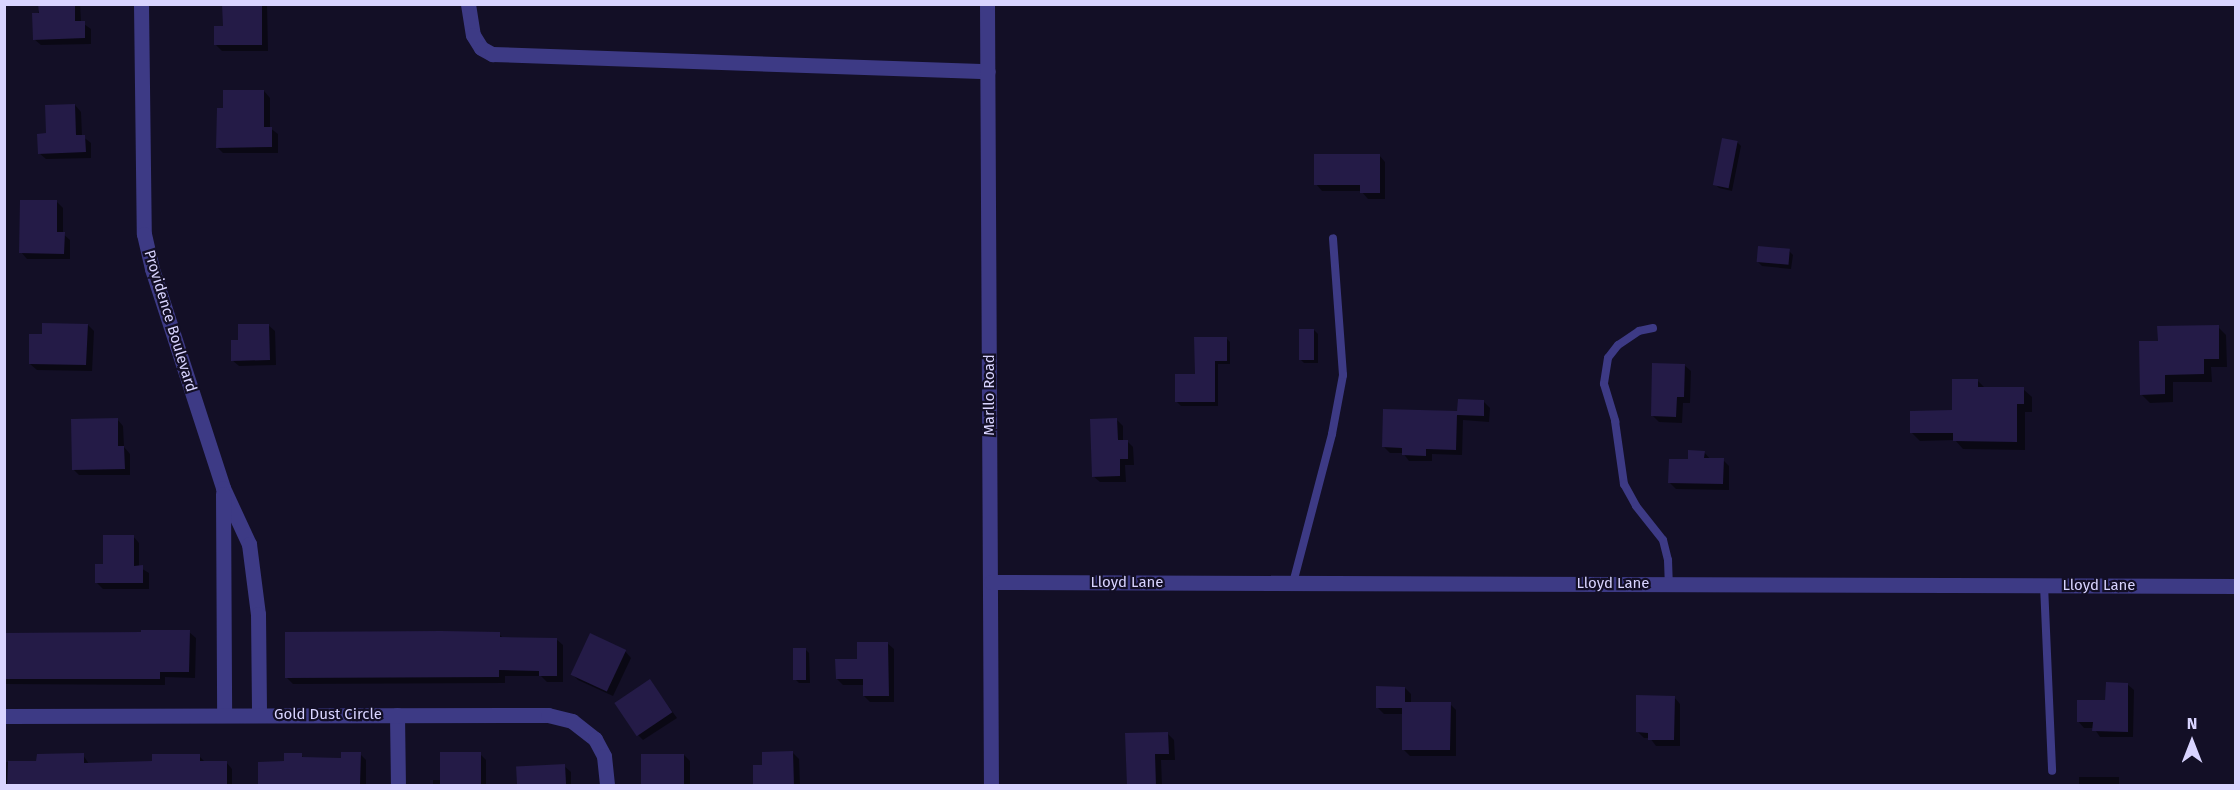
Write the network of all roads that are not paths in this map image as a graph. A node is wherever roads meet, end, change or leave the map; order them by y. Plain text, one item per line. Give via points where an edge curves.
1 (141, 4) edge
2 (468, 4) edge
3 (987, 4) edge
4 (988, 70) junction
5 (1333, 238) dead end
6 (1653, 328) dead end
7 (223, 489) junction
8 (991, 582) junction
9 (1293, 584) junction
10 (1669, 584) junction
11 (2044, 585) junction
12 (2235, 586) edge
13 (224, 715) junction
14 (260, 715) junction
15 (397, 715) junction
16 (4, 716) edge
17 (2052, 771) dead end
18 (398, 786) edge
19 (607, 786) edge
20 (991, 786) edge

1 - 7 street, Providence Boulevard via 144,234
2 - 4 street via 473,35 481,48 492,54
3 - 4 street, Marllo Road
4 - 8 street, Marllo Road
5 - 9 lane via 1343,375 1332,434
6 - 10 lane via 1618,345 1608,358 1604,384 1615,421 1624,484 1663,540
7 - 13 street, Providence Boulevard
7 - 14 street, Providence Boulevard via 249,544 258,614
8 - 9 street, Lloyd Lane
8 - 20 street, Marllo Road
9 - 10 street, Lloyd Lane
10 - 11 street, Lloyd Lane
11 - 12 street, Lloyd Lane
11 - 17 lane
13 - 14 street, Gold Dust Circle
13 - 16 street, Gold Dust Circle
14 - 15 street, Gold Dust Circle
15 - 18 street
15 - 19 street, Gold Dust Circle via 548,715 572,721 596,739 604,756

